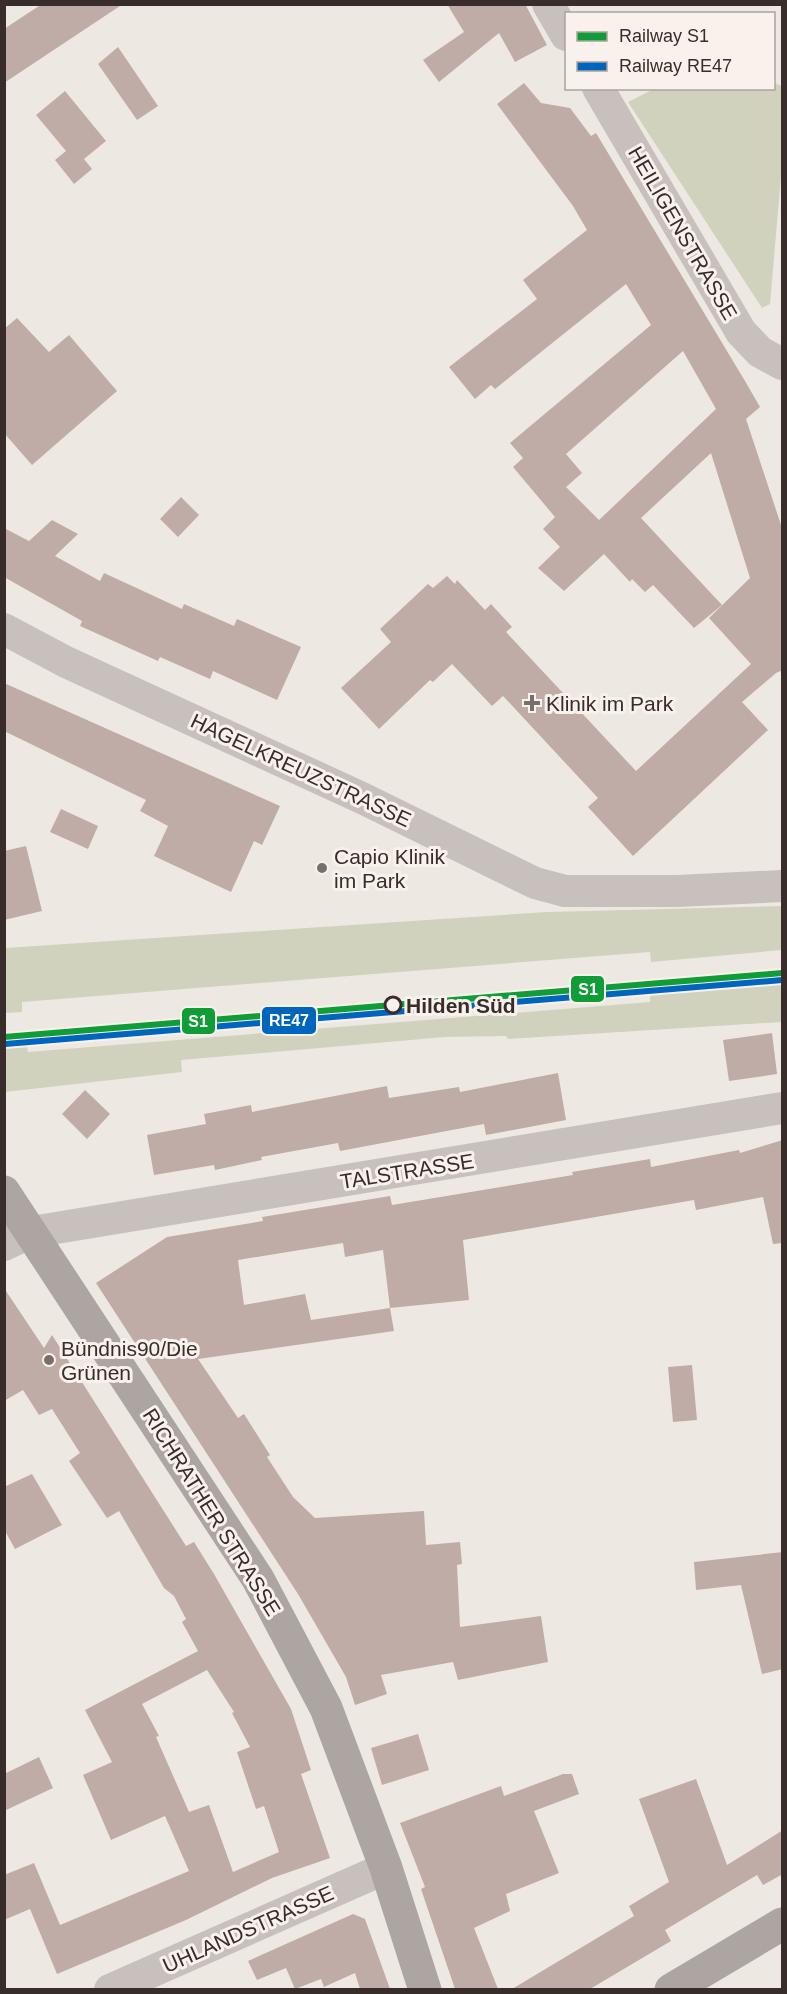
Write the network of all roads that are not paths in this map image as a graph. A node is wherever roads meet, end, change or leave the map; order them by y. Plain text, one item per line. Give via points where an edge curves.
1 (548, 4) edge
2 (565, 32) edge
3 (599, 90) edge
4 (783, 364) edge
5 (4, 629) edge
6 (783, 886) edge
7 (783, 1108) edge
8 (4, 1192) edge
9 (18, 1239) edge
10 (386, 1868) junction
11 (783, 1924) edge
12 (110, 1989) edge
13 (425, 1989) edge
14 (671, 1989) edge

1 - 2 street
3 - 4 street, HEILIGENSTRASSE via 741,332 760,352
5 - 6 street, HAGELKREUZSTRASSE via 66,662 250,745 535,883 565,891
7 - 9 street, TALSTRASSE
8 - 9 main road, RICHRATHER STRASSE
9 - 10 main road, RICHRATHER STRASSE via 258,1579 326,1708
10 - 12 street, UHLANDSTRASSE
10 - 13 main road, RICHRATHER STRASSE
11 - 14 main road

